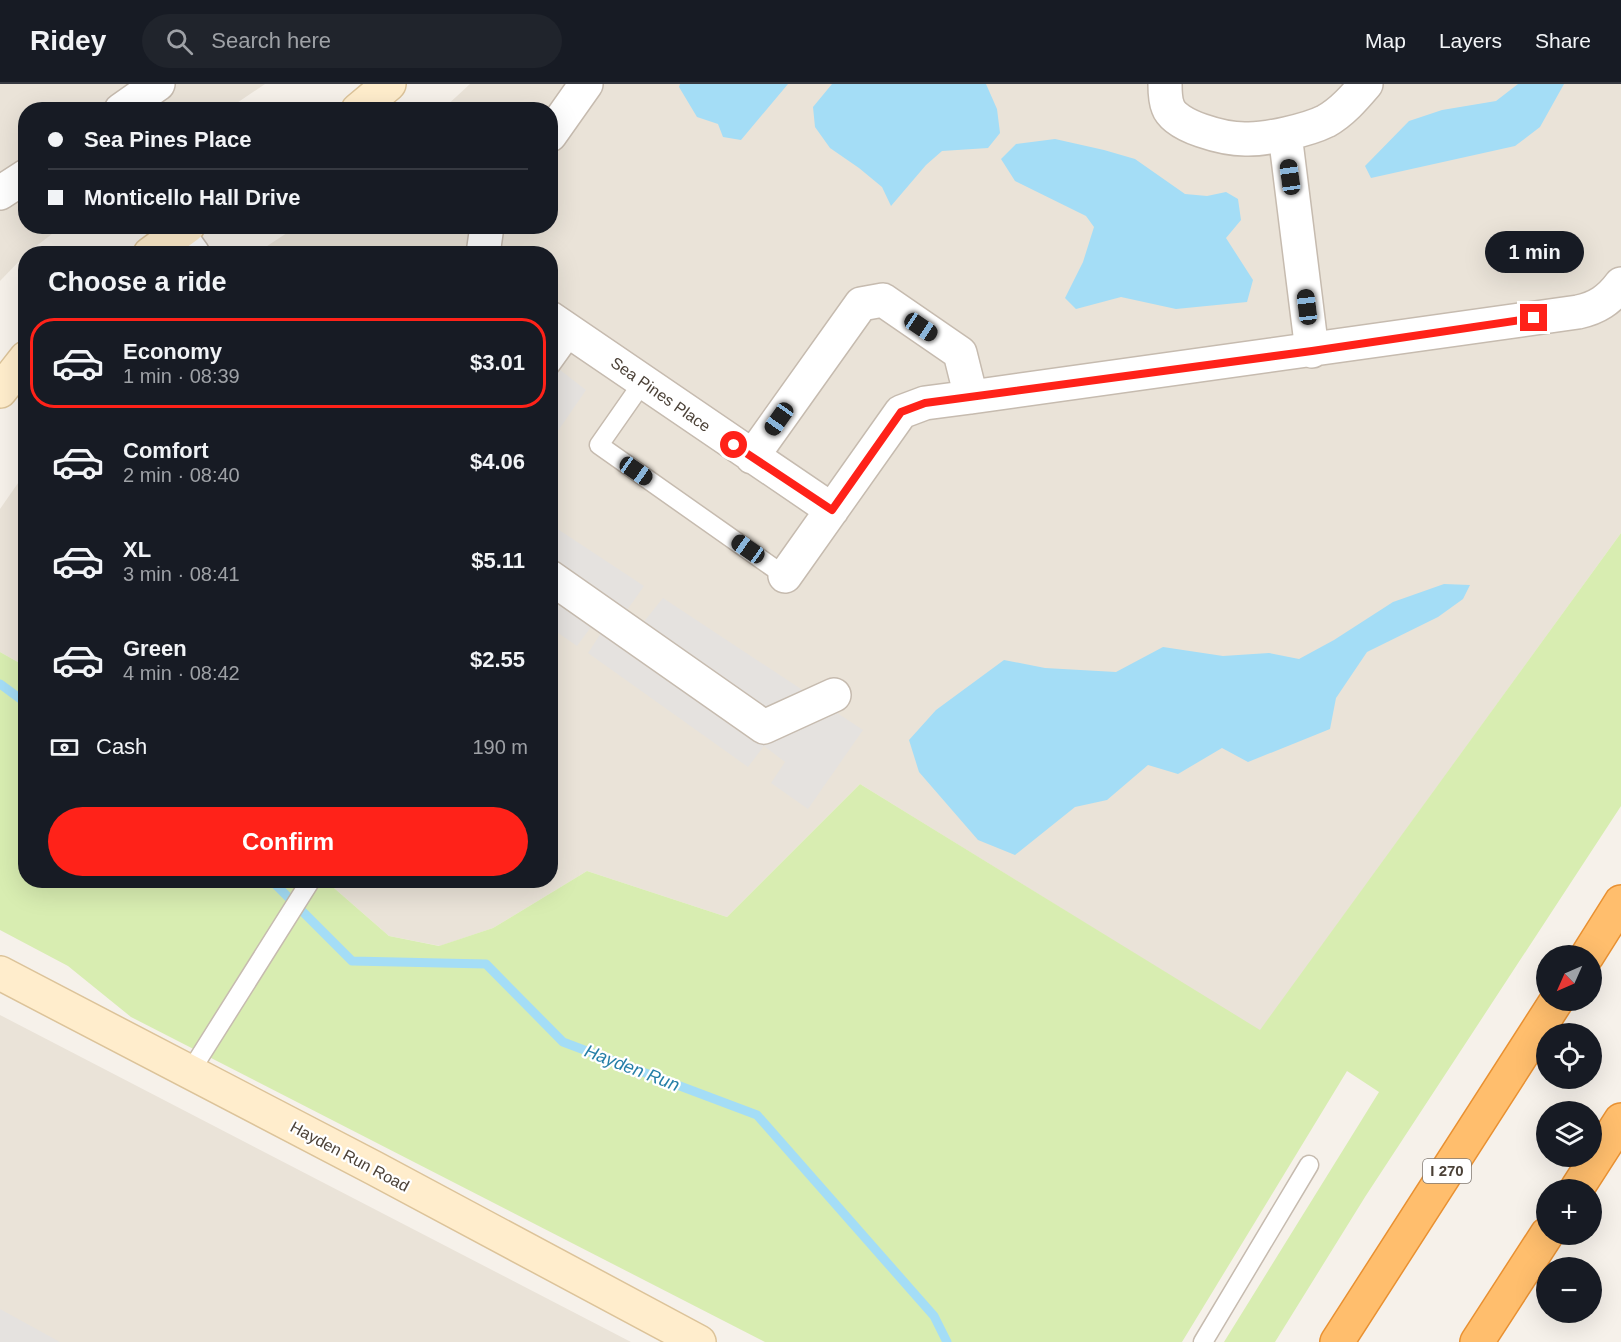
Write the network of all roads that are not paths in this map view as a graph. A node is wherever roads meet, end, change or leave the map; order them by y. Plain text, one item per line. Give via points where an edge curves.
1 (158, 84) edge
2 (389, 84) edge
3 (586, 84) edge
4 (1164, 84) edge
5 (1366, 84) edge
6 (132, 102) edge
7 (368, 102) edge
8 (558, 124) edge
9 (1285, 134) junction
10 (18, 181) edge
11 (0, 193) edge
12 (186, 238) edge
13 (168, 246) edge
14 (1621, 284) edge
15 (562, 326) edge
16 (1312, 351) junction
17 (18, 368) edge
18 (643, 382) junction
19 (0, 391) edge
20 (971, 397) junction
21 (752, 457) junction
22 (832, 510) junction
23 (785, 576) joint
24 (558, 582) edge
25 (834, 694) dead end
26 (306, 888) edge
27 (1621, 902) edge
28 (1594, 945) edge
29 (0, 973) edge
30 (1550, 1011) edge
31 (190, 1072) junction
32 (1621, 1120) edge
33 (1309, 1165) dead end
34 (1583, 1179) edge
35 (1540, 1245) edge
36 (699, 1342) edge
37 (1203, 1342) edge
38 (1337, 1342) edge
39 (1477, 1342) edge

1 - 6 street
2 - 7 main road
3 - 8 street
4 - 9 street via 1168,108 1179,120 1204,132 1245,140
5 - 9 street via 1325,121
9 - 16 street
10 - 11 street
12 - 13 main road
14 - 16 street via 1596,308 1578,312
15 - 18 street, Sea Pines Place
16 - 20 street
17 - 19 main road
18 - 21 street, Sea Pines Place
18 - 23 lane via 599,445
20 - 21 street via 960,353 883,300 861,304
20 - 22 street via 925,403 901,412
21 - 22 street, Sea Pines Place
22 - 23 street
24 - 25 street via 764,727
26 - 31 lane
27 - 28 highway
29 - 31 main road, Hayden Run Road
30 - 38 highway, I 270
31 - 36 main road, Hayden Run Road
32 - 34 highway
33 - 37 lane
35 - 39 highway

